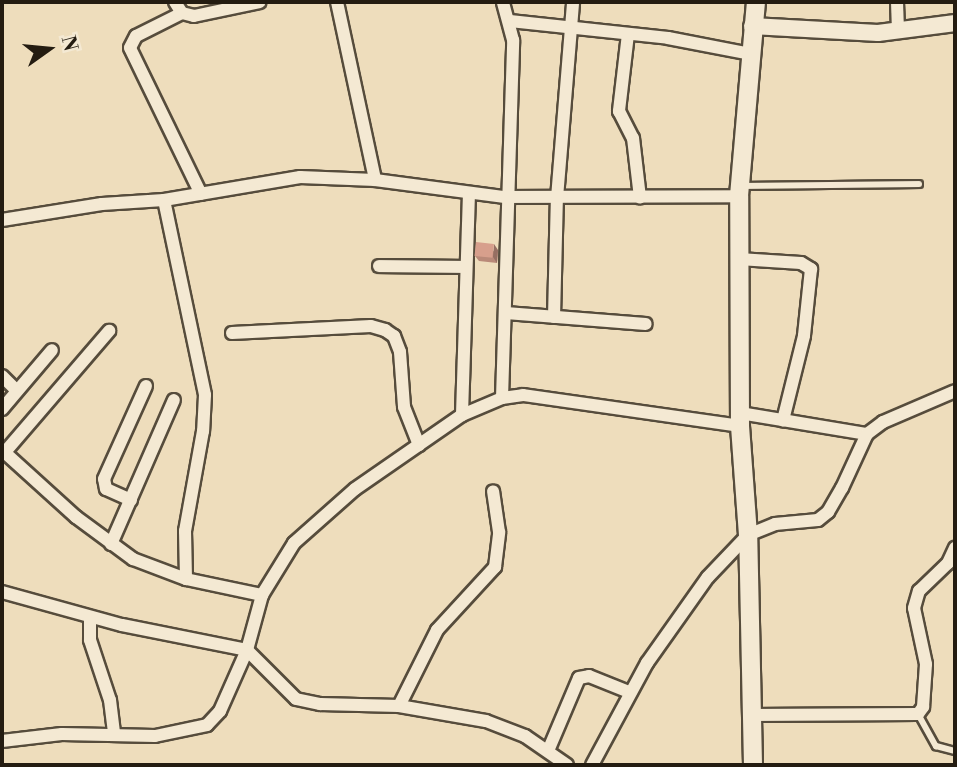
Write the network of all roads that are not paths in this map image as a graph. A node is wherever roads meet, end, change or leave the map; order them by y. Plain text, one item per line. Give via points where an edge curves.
1 (260, 2) edge
2 (337, 2) edge
3 (503, 2) edge
4 (573, 2) edge
5 (756, 2) edge
6 (897, 2) edge
7 (179, 7) edge
8 (510, 21) junction
9 (955, 23) edge
10 (752, 26) junction
11 (571, 27) junction
12 (898, 30) junction
13 (628, 34) junction
14 (751, 54) junction
15 (375, 180) junction
16 (919, 184) dead end
17 (739, 191) junction
18 (201, 194) junction
19 (469, 194) junction
20 (505, 197) junction
21 (557, 198) junction
22 (640, 198) junction
23 (164, 201) junction
24 (2, 220) edge
25 (739, 259) junction
26 (379, 266) dead end
27 (464, 267) junction
28 (506, 313) junction
29 (554, 317) junction
30 (646, 324) dead end
31 (109, 331) dead end
32 (232, 333) dead end
33 (52, 350) dead end
34 (2, 376) edge
35 (146, 386) dead end
36 (17, 391) junction
37 (955, 391) edge
38 (502, 397) junction
39 (174, 400) dead end
40 (2, 409) edge
41 (462, 415) junction
42 (740, 419) junction
43 (783, 420) junction
44 (867, 434) junction
45 (419, 445) junction
46 (4, 451) edge
47 (494, 491) dead end
48 (131, 500) junction
49 (748, 535) junction
50 (111, 544) junction
51 (955, 548) edge
52 (186, 579) junction
53 (2, 592) edge
54 (262, 596) junction
55 (90, 617) junction
56 (247, 650) junction
57 (629, 692) junction
58 (399, 706) junction
59 (918, 714) junction
60 (750, 715) junction
61 (114, 735) junction
62 (2, 741) edge
63 (548, 751) junction
64 (955, 751) edge
65 (567, 765) edge
66 (592, 765) edge
67 (752, 765) edge

1 - 7 street via 208,15
2 - 15 street
3 - 8 street
4 - 11 street
5 - 10 main road
6 - 12 street
7 - 18 street via 136,36 130,48
8 - 11 street
8 - 20 street
9 - 12 street
10 - 12 street via 823,33
10 - 14 main road
11 - 13 street
11 - 21 street
13 - 14 street
13 - 22 street via 620,111 633,138
14 - 17 main road
15 - 18 street via 300,177
15 - 19 street
16 - 17 lane
17 - 22 street
17 - 25 main road
18 - 23 street
19 - 20 street
19 - 27 street
20 - 21 street
20 - 28 street
21 - 22 street
21 - 29 street
23 - 24 street via 102,204
23 - 52 street via 205,395 204,431 185,531
25 - 42 main road
25 - 43 street via 801,263 811,270 804,336
26 - 27 street
27 - 41 street
28 - 29 street
28 - 38 street
29 - 30 street
31 - 46 street
32 - 45 street via 372,326 386,330 394,336 400,352 404,407
33 - 36 street
34 - 36 street
35 - 48 street via 104,479 106,489
36 - 40 street
37 - 44 street via 883,422
38 - 41 street
38 - 42 street via 558,398
39 - 48 street
41 - 45 street
42 - 43 street
42 - 49 main road
43 - 44 street
44 - 49 street via 828,512 818,520 775,524
45 - 54 street via 315,521 294,543
46 - 50 street
47 - 58 street via 499,532 495,567 437,630
48 - 50 street
49 - 57 street via 677,618
49 - 60 main road
50 - 52 street via 133,559
51 - 59 street via 948,563 919,591 914,608 926,664 923,707
52 - 54 street
53 - 55 street
54 - 56 street
55 - 56 street
55 - 61 street via 90,640 110,700
56 - 58 street via 296,699
56 - 61 street via 220,711 207,725 184,733
57 - 63 street via 589,676 579,678
57 - 66 street
58 - 63 street via 486,721
59 - 60 street
59 - 64 lane via 936,746
60 - 67 main road
61 - 62 street
63 - 65 street

